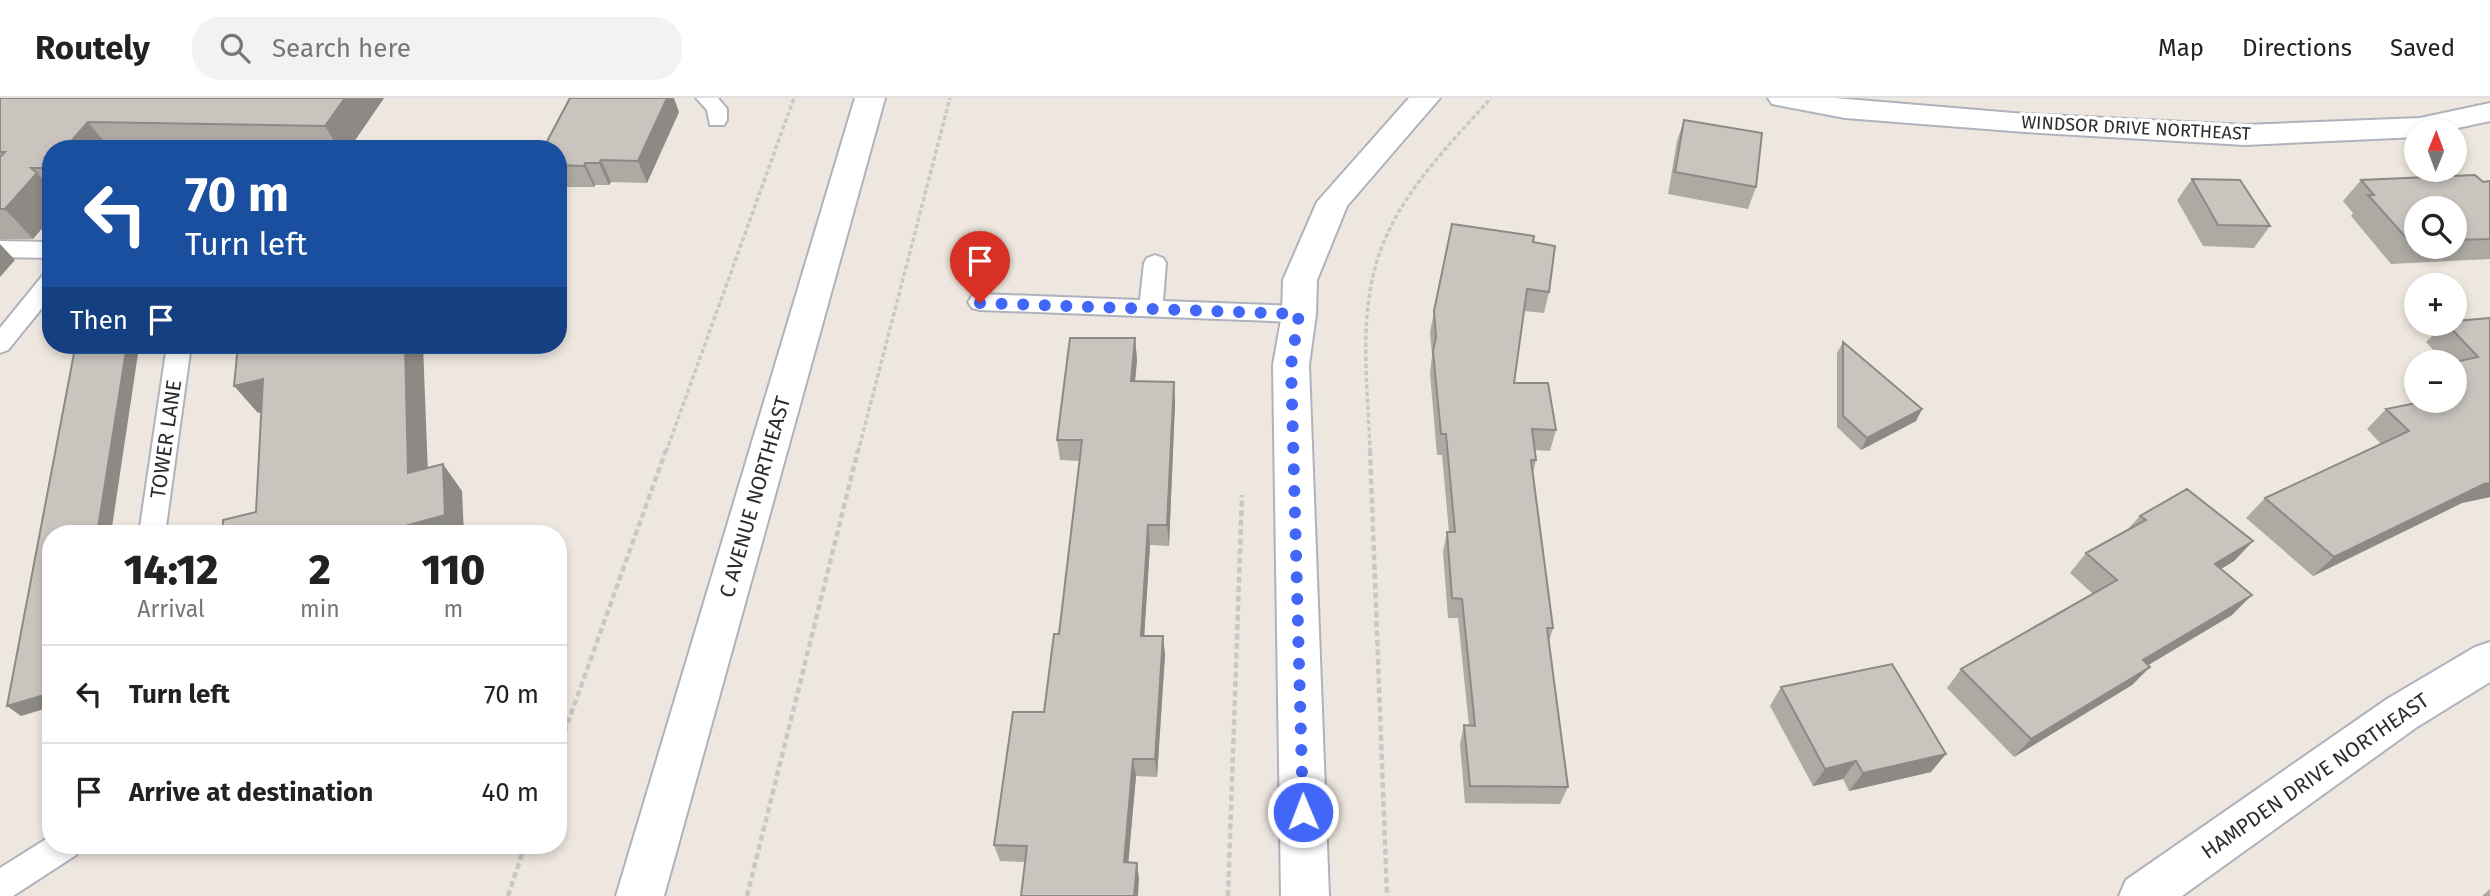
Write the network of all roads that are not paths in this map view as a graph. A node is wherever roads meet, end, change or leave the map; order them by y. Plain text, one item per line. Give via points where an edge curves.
1 (706, 98) edge
2 (870, 98) edge
3 (1425, 98) edge
4 (1783, 98) edge
5 (2490, 112) edge
6 (717, 120) dead end
7 (0, 249) edge
8 (42, 250) edge
9 (1155, 263) dead end
10 (42, 292) edge
11 (980, 303) dead end
12 (1151, 309) junction
13 (1299, 314) junction
14 (0, 344) edge
15 (178, 354) edge
16 (153, 525) edge
17 (2490, 660) edge
18 (51, 854) edge
19 (0, 886) edge
20 (639, 896) edge
21 (1305, 896) edge
22 (2143, 896) edge

1 - 6 lane via 716,109
2 - 20 street, C AVENUE NORTHEAST
3 - 13 street via 1333,202 1300,280
4 - 5 street, WINDSOR DRIVE NORTHEAST via 1845,110 2245,135 2420,128
7 - 8 lane
9 - 12 lane
10 - 14 lane
11 - 12 lane
12 - 13 lane
13 - 21 street via 1291,365
15 - 16 lane, TOWER LANE
17 - 22 street, HAMPDEN DRIVE NORTHEAST via 2402,713
18 - 19 lane

